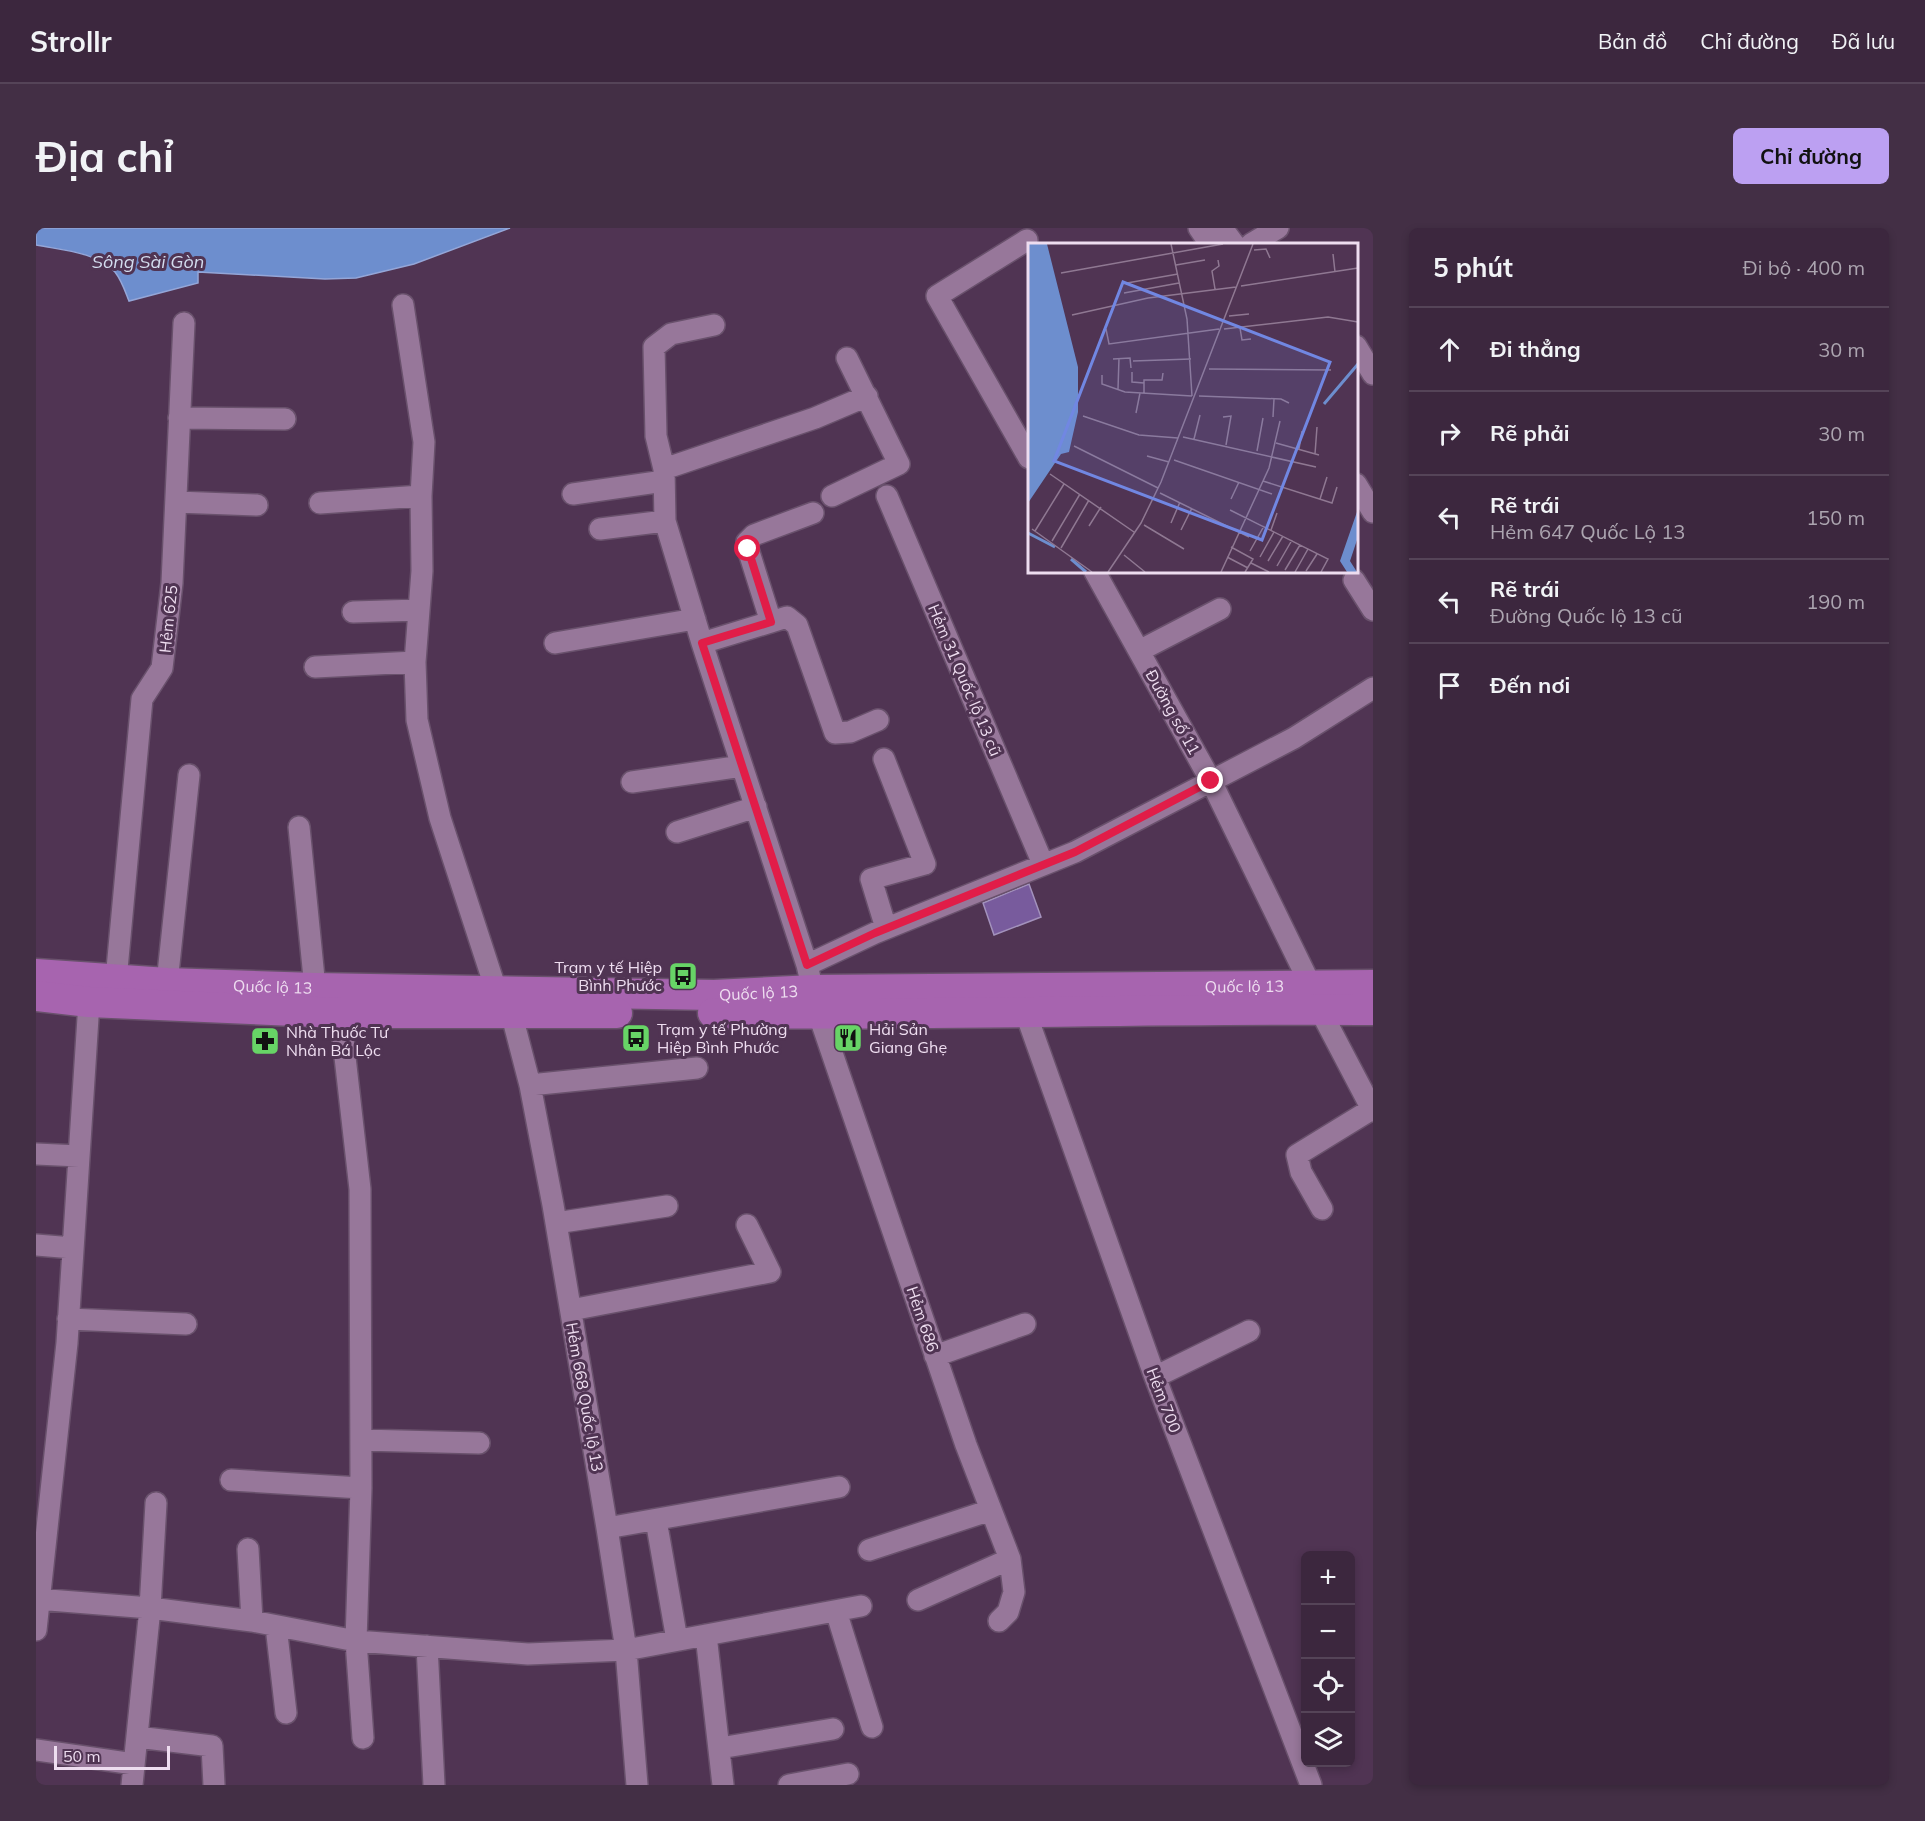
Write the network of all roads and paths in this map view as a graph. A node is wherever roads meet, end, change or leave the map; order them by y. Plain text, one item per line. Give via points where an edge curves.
1 (1199, 228) edge
2 (1222, 228) edge
3 (1278, 228) edge
4 (1027, 240) dead end
5 (1209, 243) edge
6 (1233, 243) edge
7 (1253, 243) edge
8 (403, 305) dead end
9 (184, 323) dead end
10 (714, 326) dead end
11 (1358, 349) edge
12 (847, 358) dead end
13 (1373, 374) edge
14 (867, 396) junction
15 (179, 418) junction
16 (285, 419) dead end
17 (1028, 456) edge
18 (664, 475) junction
19 (573, 494) dead end
20 (421, 496) junction
21 (832, 496) dead end
22 (887, 496) dead end
23 (176, 502) junction
24 (320, 503) dead end
25 (257, 505) dead end
26 (813, 513) dead end
27 (665, 521) junction
28 (600, 529) dead end
29 (1096, 573) edge
30 (1354, 580) dead end
31 (1220, 609) dead end
32 (419, 610) junction
33 (1373, 610) edge
34 (353, 612) dead end
35 (695, 619) junction
36 (771, 622) junction
37 (555, 643) dead end
38 (702, 643) junction
39 (1139, 651) junction
40 (415, 662) junction
41 (315, 667) dead end
42 (1373, 688) edge
43 (878, 720) dead end
44 (884, 759) dead end
45 (742, 766) junction
46 (189, 775) dead end
47 (1211, 781) junction
48 (632, 782) dead end
49 (756, 807) junction
50 (299, 827) dead end
51 (677, 832) dead end
52 (1043, 864) junction
53 (886, 928) junction
54 (36, 974) edge
55 (116, 980) junction
56 (167, 982) junction
57 (1373, 985) edge
58 (315, 988) junction
59 (813, 990) junction
60 (36, 996) edge
61 (1315, 997) junction
62 (504, 1001) junction
63 (89, 1002) junction
64 (1373, 1010) edge
65 (1026, 1011) junction
66 (340, 1013) junction
67 (697, 1068) dead end
68 (530, 1085) junction
69 (1372, 1110) edge
70 (36, 1154) edge
71 (79, 1156) junction
72 (667, 1206) dead end
73 (1322, 1209) dead end
74 (556, 1223) junction
75 (747, 1225) dead end
76 (36, 1245) edge
77 (73, 1248) junction
78 (571, 1310) junction
79 (69, 1319) junction
80 (186, 1324) dead end
81 (1025, 1324) dead end
82 (1249, 1330) dead end
83 (935, 1356) junction
84 (1155, 1377) junction
85 (361, 1440) junction
86 (479, 1443) dead end
87 (45, 1469) edge
88 (231, 1480) dead end
89 (839, 1487) dead end
90 (361, 1488) junction
91 (156, 1503) dead end
92 (991, 1510) junction
93 (657, 1520) junction
94 (607, 1528) junction
95 (248, 1549) dead end
96 (869, 1550) dead end
97 (1010, 1559) junction
98 (38, 1599) edge
99 (918, 1600) dead end
100 (861, 1606) dead end
101 (150, 1608) junction
102 (836, 1611) junction
103 (252, 1621) junction
104 (999, 1621) dead end
105 (276, 1626) junction
106 (36, 1630) edge
107 (706, 1635) junction
108 (677, 1640) junction
109 (356, 1641) junction
110 (427, 1646) junction
111 (626, 1650) junction
112 (286, 1713) dead end
113 (872, 1727) dead end
114 (833, 1729) dead end
115 (137, 1737) junction
116 (363, 1738) dead end
117 (720, 1748) junction
118 (36, 1750) edge
119 (848, 1774) dead end
120 (133, 1775) edge
121 (214, 1785) edge
122 (434, 1785) edge
123 (638, 1785) edge
124 (723, 1785) edge
125 (789, 1785) edge
126 (1311, 1785) edge

1 - 5 street
2 - 6 street
3 - 7 street
4 - 17 street via 936,296
8 - 20 street, Hẻm 668 Quốc lộ 13 via 424,442
9 - 15 street, Hẻm 625
10 - 18 street, Hẻm 686 via 671,334 654,347 656,436
11 - 13 street
12 - 14 street
14 - 18 street
14 - 21 street via 899,464
15 - 16 street
15 - 23 street, Hẻm 625
18 - 19 street
18 - 27 street, Hẻm 686
20 - 24 street
20 - 32 street, Hẻm 668 Quốc lộ 13
22 - 52 street, Hẻm 31 Quốc lộ 13 cũ
23 - 25 street
23 - 55 street, Hẻm 625 via 162,668 142,699
26 - 36 street via 754,535 747,542
27 - 28 street
27 - 35 street, Hẻm 686
29 - 39 street, Đường số 11
30 - 33 street
31 - 39 street
32 - 34 street
32 - 40 street, Hẻm 668 Quốc lộ 13
35 - 37 street
35 - 38 street, Hẻm 686
36 - 38 street
36 - 43 street via 787,617 797,626 835,733 850,732
38 - 45 street, Hẻm 686
39 - 47 street, Đường số 11
40 - 41 street
40 - 62 street, Hẻm 668 Quốc lộ 13 via 417,720 440,818
42 - 47 street via 1294,738
44 - 53 street via 925,864 871,879
45 - 48 street
45 - 49 street, Hẻm 686
46 - 56 street
47 - 52 street via 1075,852
47 - 61 street, Đường số 11
49 - 51 street
49 - 59 street, Hẻm 686
50 - 58 street
52 - 53 street
53 - 59 street
54 - 55 highway, Quốc lộ 13
55 - 56 highway, Quốc lộ 13
56 - 58 highway, Quốc lộ 13
57 - 61 highway, Quốc lộ 13
58 - 62 highway, Quốc lộ 13
59 - 61 highway, Quốc lộ 13
59 - 62 highway, Quốc lộ 13
59 - 65 highway, Quốc lộ 13
59 - 83 street, Hẻm 686
60 - 63 highway, Quốc lộ 13
61 - 64 highway, Quốc lộ 13
61 - 65 highway, Quốc lộ 13
61 - 69 street, Đường số 11
62 - 66 highway, Quốc lộ 13
62 - 68 street, Hẻm 668 Quốc lộ 13
63 - 66 highway, Quốc lộ 13
63 - 71 street
65 - 84 street, Hẻm 700
66 - 85 street via 360,1189
67 - 68 street
68 - 74 street, Hẻm 668 Quốc lộ 13
69 - 73 street via 1297,1155 1301,1172
70 - 71 street
71 - 77 street
72 - 74 street
74 - 78 street, Hẻm 668 Quốc lộ 13
75 - 78 street via 770,1272
76 - 77 street
77 - 79 street
78 - 94 street, Hẻm 668 Quốc lộ 13
79 - 80 street
79 - 87 street
81 - 83 street
82 - 84 street
83 - 92 street, Hẻm 686
84 - 126 street, Hẻm 700
85 - 86 street
85 - 90 street
87 - 98 street
88 - 90 street
89 - 93 street
90 - 109 street
91 - 101 street
92 - 96 street
92 - 97 street, Hẻm 686
93 - 94 street
93 - 108 street
94 - 111 street, Hẻm 668 Quốc lộ 13
95 - 103 street
97 - 99 street
97 - 104 street, Hẻm 686 via 1014,1592 1008,1612
98 - 101 street
98 - 106 street
100 - 102 street
101 - 103 street
101 - 115 street
102 - 107 street
102 - 113 street
103 - 105 street
105 - 109 street
105 - 112 street
107 - 108 street
107 - 117 street
108 - 111 street
109 - 110 street
109 - 116 street
110 - 111 street via 528,1654
110 - 122 street
111 - 123 street, Hẻm 668 Quốc lộ 13
114 - 117 street
115 - 120 street
115 - 121 street via 212,1746
117 - 124 street
118 - 120 street
119 - 125 street

